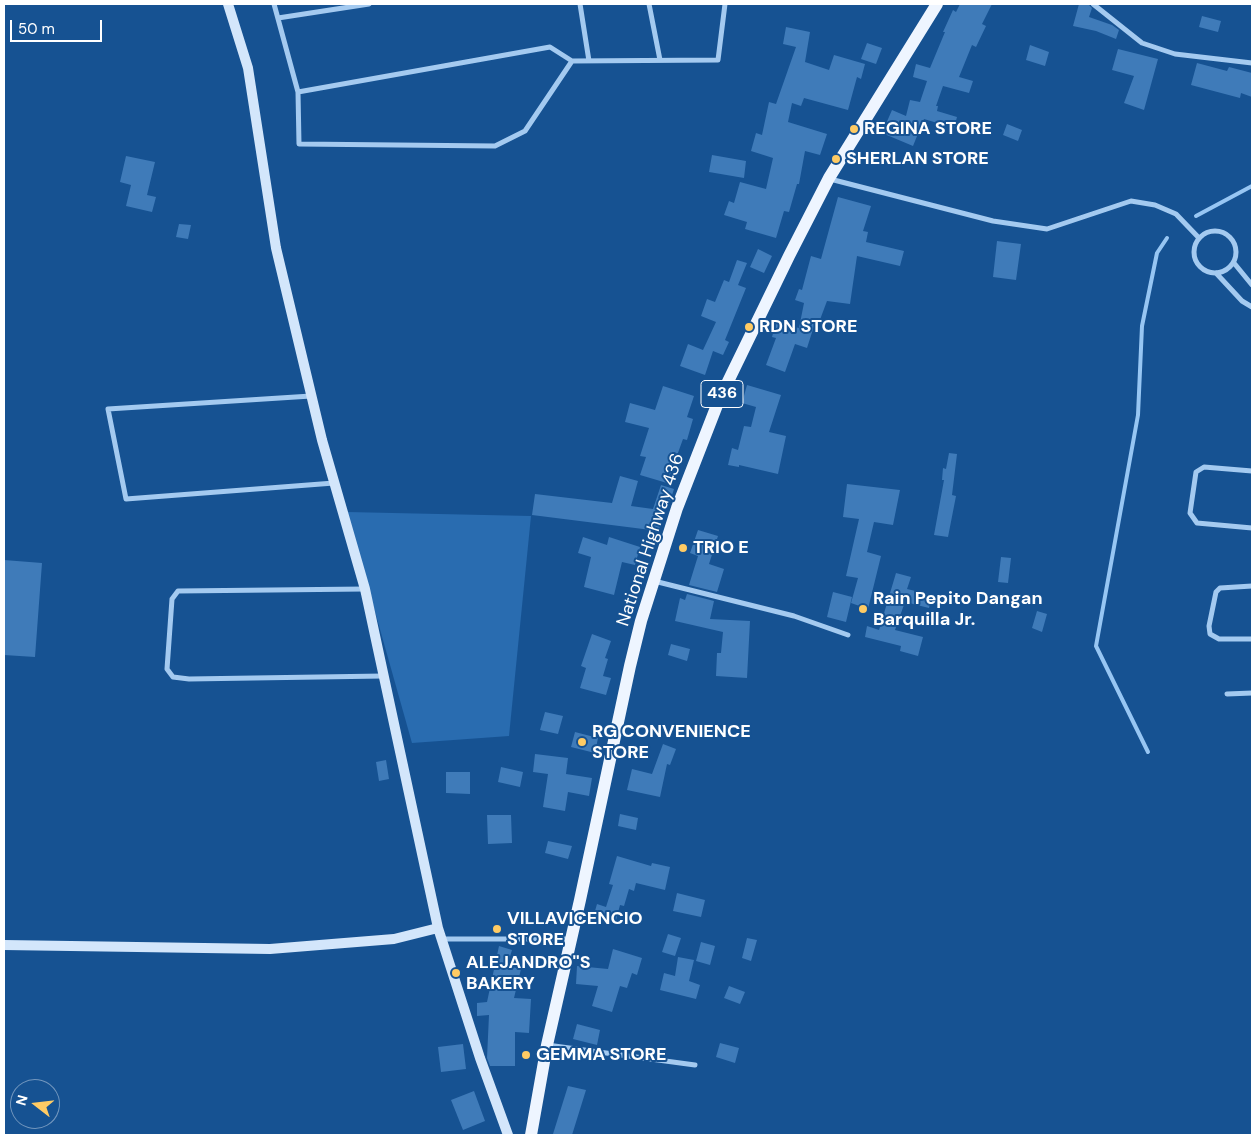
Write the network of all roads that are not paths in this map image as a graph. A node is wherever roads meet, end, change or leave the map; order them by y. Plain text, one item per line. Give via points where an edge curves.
1 (228, 4) edge
2 (274, 4) edge
3 (369, 4) edge
4 (580, 4) edge
5 (649, 4) edge
6 (725, 4) edge
7 (937, 4) edge
8 (1093, 4) edge
9 (278, 18) junction
10 (589, 60) junction
11 (660, 60) junction
12 (572, 61) junction
13 (1252, 63) edge
14 (298, 92) junction
15 (829, 178) junction
16 (1199, 238) junction
17 (1234, 263) junction
18 (1216, 273) junction
19 (1252, 285) edge
20 (1252, 307) edge
21 (311, 396) junction
22 (1252, 471) edge
23 (334, 483) junction
24 (1252, 528) edge
25 (654, 581) junction
26 (1252, 586) edge
27 (365, 589) junction
28 (848, 635) dead end
29 (1252, 639) edge
30 (384, 676) junction
31 (1252, 693) edge
32 (1227, 694) dead end
33 (438, 928) junction
34 (443, 939) junction
35 (571, 939) junction
36 (4, 945) edge
37 (547, 1045) junction
38 (694, 1065) dead end
39 (508, 1135) edge
40 (530, 1135) edge

1 - 21 street via 248,68 276,248
2 - 9 street
3 - 9 street
4 - 10 street
5 - 11 street
6 - 11 street via 718,60
7 - 15 main road, National Highway 436 / 436
8 - 13 street via 1142,43 1175,54
9 - 14 street
10 - 11 street
10 - 12 street
12 - 14 street via 550,47
12 - 14 street via 525,131 495,146 299,144
15 - 16 street via 993,221 1047,229 1131,201 1155,205 1176,214
15 - 25 main road, National Highway 436 / 436 via 719,400 677,508
16 - 17 street via 1211,231 1230,237 1236,249
16 - 18 street via 1194,251 1198,265
17 - 18 street
17 - 19 street
18 - 20 street via 1242,301
21 - 23 street
21 - 23 street via 108,409 126,499
22 - 24 street via 1204,467 1196,472 1190,513 1197,523
23 - 27 street
25 - 28 street via 794,616
25 - 35 main road, National Highway 436 / 436 via 619,712
26 - 29 street via 1220,588 1216,592 1209,626 1210,634 1219,638
27 - 30 street
27 - 30 street via 178,591 172,599 167,669 172,677 189,679
30 - 33 street
31 - 32 street
33 - 34 street
33 - 36 street via 394,939 270,949
34 - 35 street
34 - 39 street
35 - 37 main road, National Highway 436 / 436
37 - 38 street
37 - 40 main road, National Highway 436 / 436

